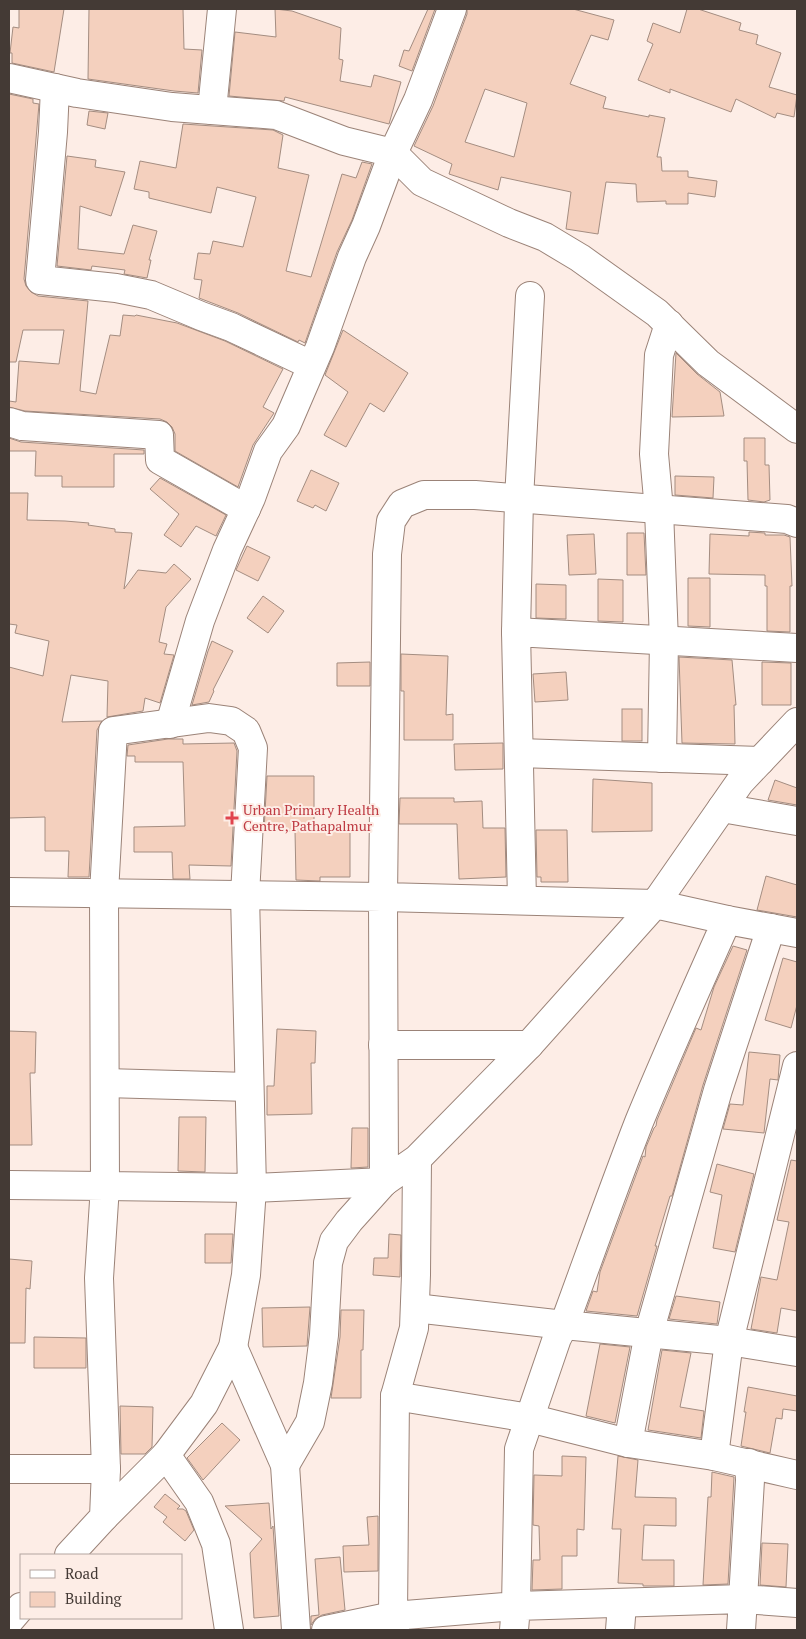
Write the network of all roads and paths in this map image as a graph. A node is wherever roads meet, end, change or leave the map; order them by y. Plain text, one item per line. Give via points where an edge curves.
1 (222, 9) edge
2 (452, 9) edge
3 (9, 78) edge
4 (55, 88) junction
5 (212, 110) junction
6 (393, 153) junction
7 (530, 296) dead end
8 (669, 324) junction
9 (311, 365) junction
10 (9, 422) edge
11 (797, 429) edge
12 (519, 499) junction
13 (246, 509) junction
14 (658, 510) junction
15 (797, 523) edge
16 (516, 632) junction
17 (664, 641) junction
18 (797, 648) edge
19 (797, 722) edge
20 (170, 724) junction
21 (519, 753) junction
22 (662, 758) junction
23 (760, 761) junction
24 (722, 808) junction
25 (797, 821) edge
26 (9, 892) edge
27 (104, 893) junction
28 (245, 895) junction
29 (383, 897) junction
30 (522, 900) junction
31 (656, 904) junction
32 (727, 920) junction
33 (771, 928) junction
34 (797, 933) edge
35 (383, 1045) junction
36 (529, 1045) junction
37 (797, 1066) edge
38 (105, 1083) junction
39 (249, 1087) junction
40 (417, 1159) junction
41 (384, 1182) junction
42 (9, 1185) edge
43 (105, 1186) junction
44 (252, 1188) junction
45 (414, 1308) junction
46 (564, 1325) junction
47 (649, 1334) junction
48 (729, 1341) junction
49 (233, 1347) junction
50 (797, 1352) edge
51 (395, 1396) junction
52 (529, 1418) junction
53 (628, 1443) junction
54 (166, 1455) junction
55 (714, 1456) junction
56 (749, 1463) junction
57 (284, 1465) junction
58 (106, 1468) junction
59 (9, 1469) edge
60 (797, 1475) edge
61 (104, 1516) junction
62 (70, 1554) edge
63 (743, 1599) junction
64 (797, 1604) edge
65 (20, 1608) edge
66 (621, 1617) edge
67 (515, 1618) edge
68 (9, 1621) edge
69 (394, 1623) edge
70 (229, 1630) edge
71 (296, 1630) edge
72 (326, 1630) edge
73 (741, 1630) edge

1 - 5 street
2 - 6 street via 418,100
3 - 4 street
4 - 5 street via 172,107
4 - 9 street via 40,280 150,295 231,327
5 - 6 street via 276,115 344,141
6 - 8 street via 422,182 545,237 580,258
6 - 9 street
7 - 12 street
8 - 11 street via 708,363
8 - 14 street via 659,355 656,386 654,454
9 - 13 street via 286,426 268,451
10 - 13 street via 22,426 160,435 160,460
12 - 14 street
12 - 16 street
12 - 29 street via 424,494 402,504 391,521 387,554
13 - 20 street via 200,621
14 - 15 street via 787,519
14 - 17 street
16 - 17 street
16 - 21 street
17 - 18 street
17 - 22 street
19 - 23 street
20 - 27 street via 113,731
20 - 28 street via 209,718 231,721 246,731 253,748
21 - 22 street
21 - 30 street
22 - 23 street
23 - 24 street
24 - 25 street
24 - 31 street
26 - 27 street
27 - 28 street
27 - 38 street
28 - 29 street
28 - 39 street
29 - 30 street
29 - 35 street
30 - 31 street
31 - 32 street
31 - 36 street
32 - 33 street
32 - 46 street via 639,1122
33 - 34 street
33 - 47 street via 718,1090
35 - 36 street
35 - 41 street
36 - 40 street
37 - 48 street
38 - 39 street
38 - 43 street
39 - 44 street
40 - 41 street
40 - 45 street
41 - 44 street
41 - 57 street via 348,1221 334,1242 328,1263 320,1374 310,1422
42 - 43 street
43 - 44 street
43 - 58 street via 99,1278
44 - 49 street via 246,1275
45 - 46 street
45 - 51 street via 414,1328
46 - 47 street
46 - 52 street
47 - 48 street
47 - 53 street
48 - 50 street
48 - 55 street
49 - 54 street via 204,1404
49 - 57 street
51 - 52 street
51 - 69 street
52 - 53 street
52 - 67 street via 518,1449
53 - 55 street
54 - 61 street
54 - 70 street via 199,1502 216,1544
55 - 56 street
56 - 60 street
56 - 63 street
57 - 71 street
58 - 59 street
58 - 61 street
61 - 62 street
63 - 64 street
63 - 66 street
63 - 73 street
65 - 68 street
66 - 67 street
67 - 69 street
69 - 72 street

